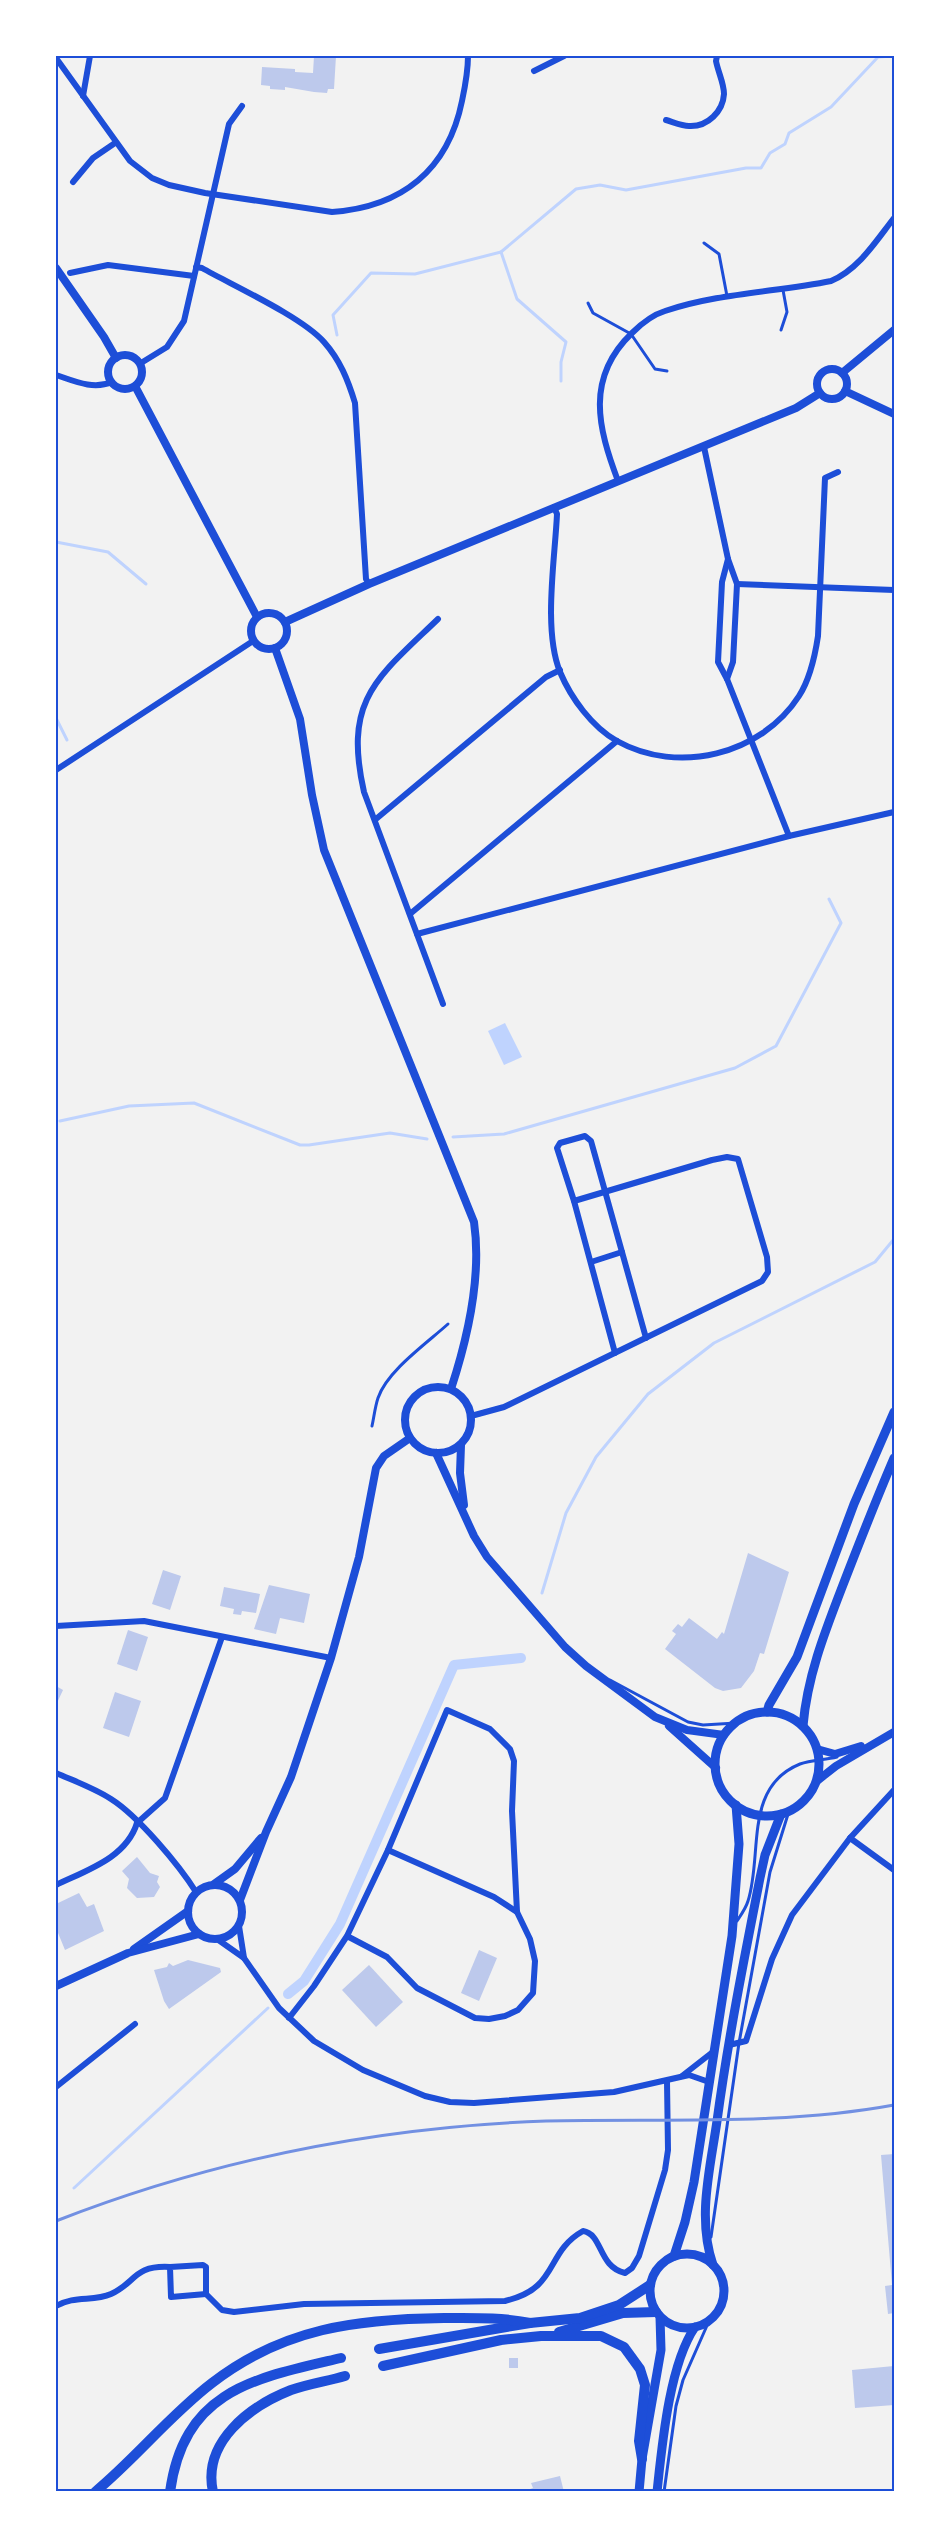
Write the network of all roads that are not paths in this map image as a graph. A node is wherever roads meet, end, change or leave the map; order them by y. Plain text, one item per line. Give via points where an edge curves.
1 (90, 56) edge
2 (468, 56) edge
3 (564, 56) edge
4 (717, 56) edge
5 (56, 60) edge
6 (534, 71) dead end
7 (83, 96) junction
8 (242, 106) dead end
9 (666, 120) dead end
10 (115, 142) junction
11 (73, 182) dead end
12 (212, 193) junction
13 (894, 218) edge
14 (704, 243) dead end
15 (196, 267) junction
16 (56, 268) edge
17 (70, 273) dead end
18 (194, 276) junction
19 (783, 290) junction
20 (727, 297) junction
21 (588, 303) dead end
22 (781, 330) dead end
23 (894, 330) edge
24 (631, 334) junction
25 (116, 358) junction
26 (141, 363) junction
27 (667, 371) dead end
28 (842, 373) junction
29 (56, 375) edge
30 (112, 382) junction
31 (135, 386) junction
32 (844, 392) junction
33 (820, 393) junction
34 (894, 414) edge
35 (704, 447) junction
36 (838, 472) dead end
37 (618, 481) junction
38 (554, 507) junction
39 (728, 559) junction
40 (369, 584) junction
41 (737, 584) junction
42 (820, 587) junction
43 (894, 590) edge
44 (257, 617) junction
45 (438, 619) dead end
46 (285, 622) junction
47 (253, 640) junction
48 (275, 648) junction
49 (560, 670) junction
50 (727, 679) junction
51 (751, 740) junction
52 (616, 741) junction
53 (56, 770) edge
54 (894, 812) edge
55 (376, 819) junction
56 (789, 836) junction
57 (410, 914) junction
58 (417, 934) junction
59 (443, 1004) dead end
60 (605, 1191) junction
61 (574, 1201) junction
62 (622, 1252) junction
63 (591, 1262) junction
64 (448, 1324) dead end
65 (646, 1338) junction
66 (615, 1353) junction
67 (451, 1389) junction
68 (894, 1412) edge
69 (471, 1416) junction
70 (372, 1426) dead end
71 (410, 1438) junction
72 (461, 1444) junction
73 (436, 1453) junction
74 (894, 1458) edge
75 (465, 1515) junction
76 (56, 1626) edge
77 (222, 1637) junction
78 (331, 1658) junction
79 (586, 1666) junction
80 (767, 1712) junction
81 (666, 1723) junction
82 (736, 1723) junction
83 (803, 1726) junction
84 (894, 1732) edge
85 (724, 1735) junction
86 (817, 1749) junction
87 (849, 1752) junction
88 (818, 1760) junction
89 (716, 1768) junction
90 (56, 1773) edge
91 (817, 1781) junction
92 (894, 1790) edge
93 (736, 1805) junction
94 (785, 1813) junction
95 (759, 1815) junction
96 (137, 1822) junction
97 (266, 1832) junction
98 (850, 1838) junction
99 (388, 1850) junction
100 (894, 1869) edge
101 (214, 1884) junction
102 (56, 1885) edge
103 (196, 1892) junction
104 (240, 1900) junction
105 (188, 1911) junction
106 (517, 1912) junction
107 (239, 1926) junction
108 (733, 1928) junction
109 (199, 1934) junction
110 (347, 1936) junction
111 (217, 1939) junction
112 (128, 1953) junction
113 (243, 1958) junction
114 (56, 1986) edge
115 (289, 2018) junction
116 (135, 2024) dead end
117 (734, 2044) junction
118 (715, 2050) junction
119 (681, 2076) junction
120 (667, 2082) junction
121 (709, 2082) junction
122 (56, 2087) edge
123 (674, 2256) junction
124 (713, 2265) junction
125 (170, 2267) junction
126 (650, 2285) junction
127 (206, 2294) junction
128 (56, 2307) edge
129 (658, 2315) junction
130 (709, 2321) junction
131 (530, 2323) junction
132 (695, 2327) junction
133 (541, 2336) junction
134 (379, 2349) dead end
135 (341, 2358) dead end
136 (383, 2366) dead end
137 (345, 2376) dead end
138 (642, 2459) junction
139 (95, 2492) edge
140 (170, 2492) edge
141 (213, 2492) edge
142 (639, 2492) edge
143 (657, 2492) edge
144 (664, 2492) edge

1 - 7 street
2 - 12 street via 459,117 443,154 421,179 388,199 332,212
3 - 6 street
4 - 9 street via 724,94 717,114 689,126
5 - 7 street
7 - 10 street
8 - 12 street via 229,124
10 - 11 street via 93,158
10 - 12 street via 140,171 152,178
12 - 15 street
13 - 19 street via 844,276
14 - 20 lane via 719,254
15 - 18 street
15 - 40 street via 294,320 322,340 346,375 355,403
16 - 25 street
17 - 18 street via 108,265
18 - 26 street via 179,331 167,346
19 - 20 street
19 - 22 lane via 787,312
20 - 24 street via 663,311
21 - 24 lane via 593,313
23 - 28 street
24 - 27 lane via 655,369
24 - 37 street via 613,355 599,396 601,429
25 - 26 street via 129,355
25 - 30 street via 109,367
26 - 31 street via 142,376
28 - 32 street via 847,384
28 - 33 street via 834,369 822,373 817,382
29 - 30 street via 87,385
30 - 31 street via 121,388
31 - 44 street
32 - 33 street via 833,399
32 - 34 street
33 - 35 street via 796,408
35 - 37 street
35 - 39 street
36 - 42 street via 825,478
37 - 38 street
38 - 40 street
38 - 49 street via 557,514 552,622
39 - 41 street
39 - 50 street via 722,582 718,662
40 - 46 street
41 - 42 street
41 - 50 street via 733,662
42 - 43 street
42 - 51 street via 814,658 799,695 773,725
44 - 46 street via 271,613
44 - 47 street via 251,625
45 - 55 street via 383,672 363,709 357,757 364,792
46 - 48 street via 284,640
47 - 48 street via 260,648
47 - 53 street
48 - 67 street via 300,719 324,850 474,1222 477,1256 467,1331
49 - 52 street via 577,703
49 - 55 street via 546,677
50 - 51 street
51 - 52 street via 700,758 656,755
51 - 56 street
52 - 57 street
54 - 56 street
55 - 57 street
56 - 58 street
57 - 58 street
58 - 59 street
60 - 61 street
60 - 61 street via 591,1141 585,1136 560,1143 557,1148
60 - 62 street
60 - 65 street via 727,1157 738,1159 767,1257 768,1272 762,1281
61 - 63 street
62 - 63 street
62 - 65 street
63 - 66 street
64 - 70 lane via 388,1381 378,1397
65 - 66 street
66 - 69 street via 504,1407
67 - 69 street via 465,1400
67 - 71 street via 432,1387 413,1398 404,1418
68 - 80 main road via 854,1504 797,1657
69 - 72 street via 471,1427
71 - 73 street via 421,1449
71 - 78 street via 384,1456 376,1468 359,1557
72 - 73 street
72 - 75 street
73 - 75 street
74 - 83 main road via 826,1631 810,1681
75 - 79 street via 488,1557
76 - 77 street via 144,1621
77 - 78 street
77 - 96 street via 165,1798
78 - 97 street via 291,1777
79 - 81 street
79 - 82 lane via 688,1722
80 - 82 main road
80 - 83 main road
81 - 85 street
81 - 89 street
82 - 85 main road
83 - 86 main road
84 - 87 main road
84 - 91 main road
85 - 89 main road
86 - 87 main road via 836,1754
86 - 88 main road
87 - 88 lane
88 - 91 main road
88 - 95 lane via 800,1764 781,1775 767,1792
89 - 93 main road via 722,1789
90 - 96 street via 110,1798
91 - 94 main road via 809,1796
92 - 98 street
93 - 95 main road
93 - 108 main road via 739,1844
94 - 95 main road
94 - 117 main road via 765,1856
95 - 108 lane via 753,1882 748,1903
96 - 102 street via 133,1835 108,1861
96 - 103 street
97 - 101 street via 235,1869
97 - 104 street
98 - 100 street
98 - 117 street via 792,1915 772,1959 746,2041
99 - 106 street via 494,1897
99 - 106 street via 447,1710 490,1729 510,1749 514,1761
99 - 110 street
101 - 103 street
101 - 104 street via 230,1888
103 - 105 street
104 - 107 street via 243,1913
105 - 109 street
105 - 112 street
106 - 110 street via 535,1961 533,1992 518,2010 489,2019 476,2018 417,1988 387,1957
107 - 111 street
107 - 113 street
108 - 118 main road
109 - 111 street
109 - 112 street
110 - 115 street
111 - 113 street
112 - 114 street
113 - 115 street
115 - 120 street via 314,2041 386,2081 450,2102 615,2092
116 - 122 street
117 - 124 lane via 711,2237
117 - 124 main road via 719,2106 704,2201
118 - 119 street
118 - 121 main road
119 - 120 street
119 - 121 street via 696,2076
120 - 127 street via 665,2170 639,2256 625,2273 609,2264 600,2253 595,2236 583,2231 563,2246 544,2280 530,2293 505,2301 304,2304 234,2313 222,2310
121 - 123 main road via 685,2222
123 - 124 main road via 691,2254
123 - 126 main road via 658,2268
124 - 130 main road via 724,2285 724,2297
125 - 127 street via 206,2267
125 - 127 street via 171,2297
125 - 128 street via 146,2269 112,2294 76,2298
126 - 129 main road
126 - 131 highway via 604,2311 580,2318
129 - 132 main road via 676,2327
129 - 133 highway via 623,2313
129 - 138 main road via 661,2350
130 - 132 main road
130 - 144 lane via 676,2406
131 - 134 highway
131 - 139 highway via 506,2318 402,2319 348,2324 289,2339 252,2355 211,2384
132 - 143 main road via 687,2339 666,2417
133 - 136 highway via 501,2340
133 - 138 highway via 601,2336 632,2355 645,2385 639,2441
135 - 140 highway via 265,2376 228,2392 206,2410 188,2433 177,2458
137 - 141 highway via 291,2390 246,2415 221,2443 212,2463
138 - 142 main road

